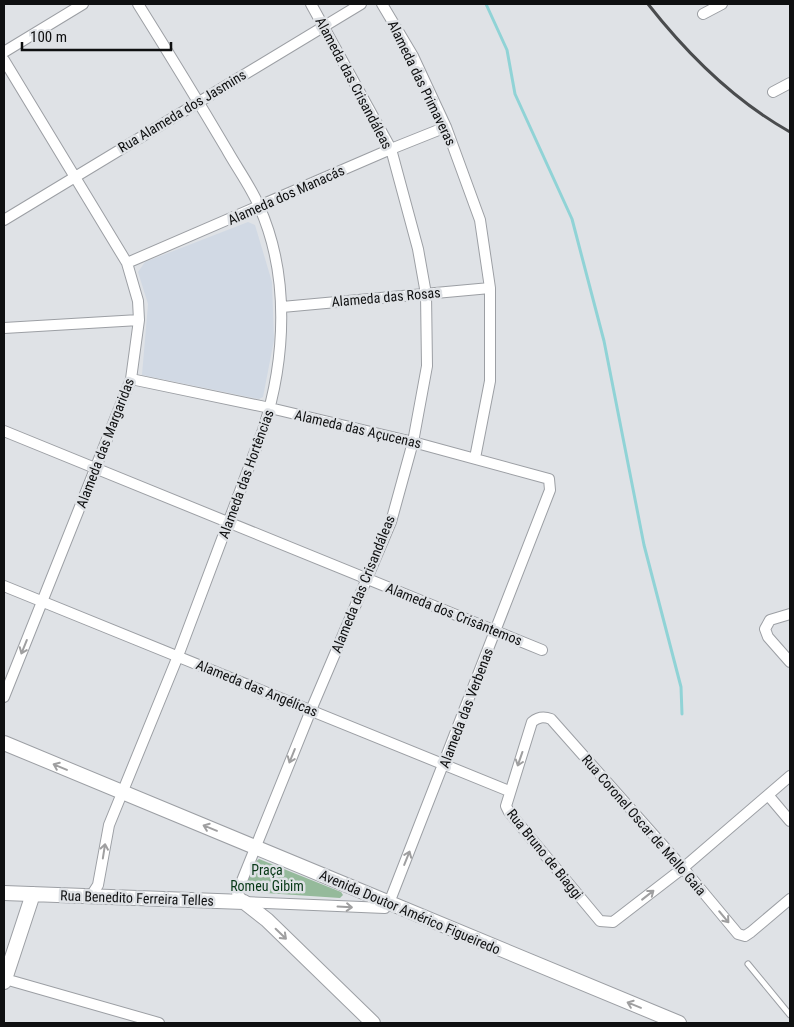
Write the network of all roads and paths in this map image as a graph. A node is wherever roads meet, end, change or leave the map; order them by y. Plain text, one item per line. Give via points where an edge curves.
1 (83, 4) edge
2 (138, 4) edge
3 (311, 4) edge
4 (361, 4) edge
5 (382, 4) edge
6 (722, 4) edge
7 (703, 14) dead end
8 (324, 25) junction
9 (4, 52) edge
10 (4, 60) edge
11 (790, 83) edge
12 (773, 92) dead end
13 (198, 102) junction
14 (446, 127) junction
15 (391, 149) junction
16 (74, 176) junction
17 (260, 206) junction
18 (4, 220) edge
19 (127, 263) junction
20 (490, 288) junction
21 (426, 294) junction
22 (282, 307) junction
23 (139, 320) junction
24 (4, 328) edge
25 (131, 379) junction
26 (270, 408) junction
27 (4, 431) edge
28 (412, 442) junction
29 (475, 458) junction
30 (96, 470) junction
31 (551, 483) joint
32 (228, 523) junction
33 (366, 579) junction
34 (4, 586) edge
35 (43, 602) junction
36 (790, 614) edge
37 (496, 632) junction
38 (542, 650) dead end
39 (178, 656) junction
40 (790, 662) edge
41 (4, 697) edge
42 (311, 710) junction
43 (541, 717) joint
44 (4, 743) edge
45 (444, 765) junction
46 (790, 776) edge
47 (509, 791) junction
48 (122, 792) junction
49 (768, 795) junction
50 (790, 821) edge
51 (256, 847) junction
52 (683, 868) junction
53 (4, 893) edge
54 (33, 894) junction
55 (90, 896) junction
56 (790, 899) edge
57 (244, 902) junction
58 (389, 903) junction
59 (748, 964) dead end
60 (4, 981) edge
61 (790, 1015) edge
62 (159, 1023) edge
63 (373, 1023) edge
64 (679, 1023) edge

1 - 9 street
2 - 13 street, Alameda das Hortências
3 - 8 street, Alameda das Crisandáleas
4 - 8 street, Rua Alameda dos Jasmins
5 - 14 street, Alameda das Primaveras via 412,56
6 - 7 street
8 - 13 street, Rua Alameda dos Jasmins
8 - 15 street, Alameda das Crisandáleas
10 - 16 street, Alameda das Margaridas
11 - 12 street
13 - 16 street, Rua Alameda dos Jasmins
13 - 17 street, Alameda das Hortências
14 - 15 street, Alameda dos Manacás
14 - 20 street, Alameda das Primaveras via 480,220
15 - 17 street, Alameda dos Manacás
15 - 21 street, Alameda das Crisandáleas via 418,249
16 - 18 street, Rua Alameda dos Jasmins
16 - 19 street, Alameda das Margaridas
17 - 19 street, Alameda dos Manacás
17 - 22 street, Alameda das Hortências via 276,261
19 - 23 street, Alameda das Margaridas via 138,302
20 - 21 street, Alameda das Rosas
20 - 29 street, Alameda das Primaveras via 490,381
21 - 22 street, Alameda das Rosas
21 - 28 street, Alameda das Crisandáleas via 427,366
22 - 26 street, Alameda das Hortências via 282,330
23 - 24 street
23 - 25 street, Alameda das Margaridas
25 - 26 street, Alameda das Açucenas
25 - 30 street, Alameda das Margaridas
26 - 28 street, Alameda das Açucenas
26 - 32 street, Alameda das Hortências
27 - 30 street, Alameda dos Crisântemos
28 - 29 street, Alameda das Açucenas
28 - 33 street, Alameda das Crisandáleas via 391,522
29 - 31 street, Alameda das Açucenas via 545,477
30 - 32 street, Alameda dos Crisântemos
30 - 35 street, Alameda das Margaridas
31 - 37 street, Alameda das Verbenas
32 - 33 street, Alameda dos Crisântemos
32 - 39 street, Alameda das Hortências
33 - 37 street, Alameda dos Crisântemos
33 - 42 street, Alameda das Crisandáleas
34 - 35 street, Alameda das Angélicas
35 - 39 street, Alameda das Angélicas
35 -> 41 street, Alameda das Margaridas
36 - 40 street via 770,620 765,629
37 - 38 street, Alameda dos Crisântemos
37 - 45 street, Alameda das Verbenas
39 - 42 street, Alameda das Angélicas
39 - 48 street, Alameda das Hortências
42 - 45 street, Alameda das Angélicas
42 -> 51 street, Alameda das Crisandáleas
43 -> 47 street, Rua Bruno de Biaggi via 532,722
43 - 52 street, Rua Coronel Oscar de Mello Gaia via 550,719
48 -> 44 main road, Avenida Doutor Américo Figueiredo
45 - 47 street, Alameda das Angélicas
58 -> 45 street, Alameda das Verbenas
46 - 49 street
47 -> 52 street, Rua Bruno de Biaggi via 508,812 600,921 613,922
51 -> 48 main road, Avenida Doutor Américo Figueiredo
55 -> 48 street, Alameda das Hortências via 98,885 110,825
49 - 50 street
49 - 52 street
51 - 57 street, Alameda das Crisandáleas via 238,887 238,896
51 - 58 main road, Avenida Doutor Américo Figueiredo
52 -> 56 street, Rua Coronel Oscar de Mello Gaia via 738,934 745,936
53 - 54 main road, Rua Benedito Ferreira Telles
54 - 55 main road, Rua Benedito Ferreira Telles
54 - 60 main road
55 - 57 main road, Rua Benedito Ferreira Telles
57 -> 58 street, Rua Benedito Ferreira Telles via 382,908
57 -> 63 main road
64 -> 58 main road, Avenida Doutor Américo Figueiredo
59 - 61 lane
60 - 62 street

